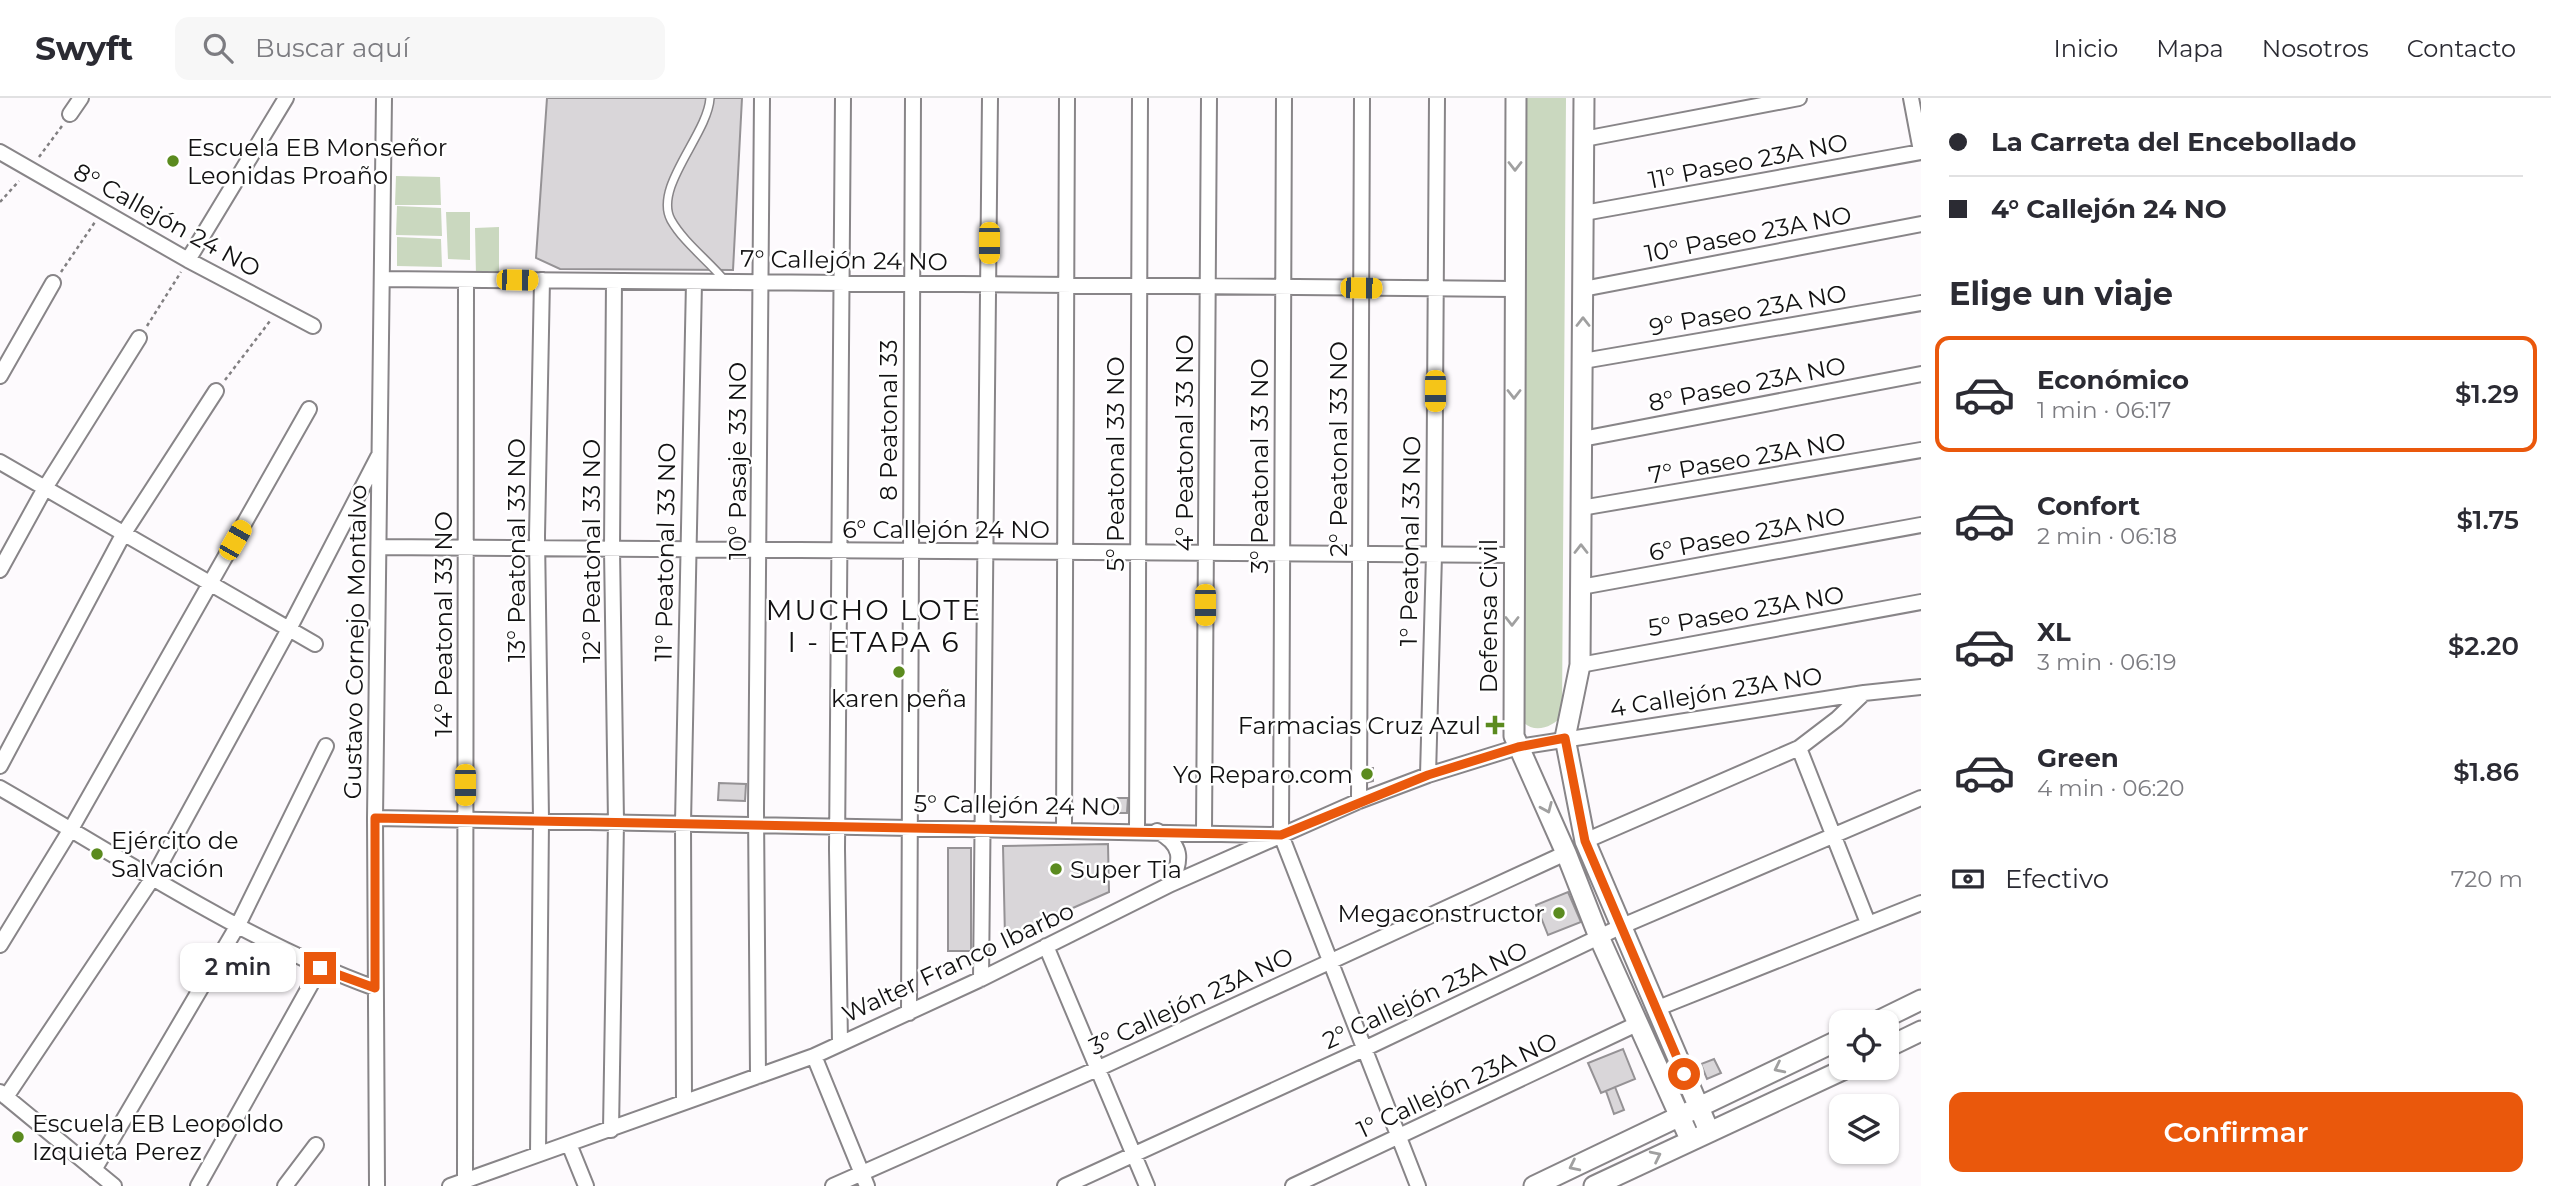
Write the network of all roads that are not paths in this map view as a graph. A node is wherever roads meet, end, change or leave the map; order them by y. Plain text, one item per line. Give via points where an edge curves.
1 (81, 98) edge
2 (286, 98) edge
3 (384, 98) edge
4 (710, 98) edge
5 (762, 98) edge
6 (843, 98) edge
7 (914, 98) edge
8 (990, 98) edge
9 (1067, 98) edge
10 (1140, 98) edge
11 (1209, 98) edge
12 (1284, 98) edge
13 (1362, 98) edge
14 (1437, 98) edge
15 (1516, 98) edge
16 (1584, 98) edge
17 (1800, 98) edge
18 (1911, 98) edge
19 (70, 114) dead end
20 (1584, 139) junction
21 (1921, 151) edge
22 (0, 152) edge
23 (1584, 214) junction
24 (1921, 224) edge
25 (188, 261) junction
26 (382, 279) junction
27 (466, 279) junction
28 (542, 280) junction
29 (614, 281) junction
30 (694, 282) junction
31 (726, 282) junction
32 (761, 282) junction
33 (53, 283) road end
34 (842, 283) junction
35 (912, 284) junction
36 (989, 285) junction
37 (1067, 285) junction
38 (1139, 286) junction
39 (1208, 287) junction
40 (1283, 287) junction
41 (1361, 288) junction
42 (1436, 289) junction
43 (1514, 289) junction
44 (1583, 289) junction
45 (1921, 303) edge
46 (313, 326) dead end
47 (139, 338) road end
48 (1583, 361) junction
49 (1921, 374) edge
50 (0, 376) edge
51 (216, 391) road end
52 (309, 409) dead end
53 (1582, 439) junction
54 (1921, 450) edge
55 (380, 453) junction
56 (0, 462) edge
57 (45, 488) junction
58 (1581, 508) junction
59 (1921, 525) edge
60 (124, 533) junction
61 (379, 547) junction
62 (466, 548) junction
63 (537, 548) junction
64 (612, 549) junction
65 (688, 550) junction
66 (759, 550) junction
67 (839, 551) junction
68 (911, 551) junction
69 (988, 552) junction
70 (1065, 552) junction
71 (1138, 552) junction
72 (1206, 553) junction
73 (1281, 554) junction
74 (1360, 554) junction
75 (1434, 555) junction
76 (1512, 555) junction
77 (0, 570) edge
78 (210, 583) junction
79 (1581, 587) junction
80 (1921, 602) edge
81 (289, 629) junction
82 (315, 644) dead end
83 (1580, 665) junction
84 (1921, 687) edge
85 (1864, 693) junction
86 (1565, 738) junction
87 (326, 746) dead end
88 (1518, 747) junction
89 (1799, 748) junction
90 (0, 766) edge
91 (1428, 775) junction
92 (0, 788) edge
93 (1921, 798) edge
94 (1359, 801) junction
95 (375, 818) junction
96 (465, 819) junction
97 (541, 819) junction
98 (615, 822) junction
99 (683, 823) junction
100 (757, 824) junction
101 (837, 825) junction
102 (909, 827) junction
103 (983, 828) junction
104 (71, 829) junction
105 (1064, 829) junction
106 (1136, 830) junction
107 (1156, 830) junction
108 (1204, 831) junction
109 (1281, 835) junction
110 (1833, 836) junction
111 (1585, 841) junction
112 (1566, 853) junction
113 (154, 876) junction
114 (1171, 884) junction
115 (1921, 903) edge
116 (1868, 923) junction
117 (238, 925) junction
118 (1620, 927) junction
119 (1599, 937) junction
120 (0, 946) edge
121 (1046, 946) junction
122 (1329, 961) junction
123 (320, 968) junction
124 (981, 979) junction
125 (375, 988) junction
126 (1921, 1000) edge
127 (1658, 1007) junction
128 (1899, 1011) edge
129 (909, 1013) junction
130 (1639, 1023) junction
131 (1921, 1031) edge
132 (1899, 1042) edge
133 (840, 1043) junction
134 (1829, 1045) edge
135 (1364, 1049) junction
136 (814, 1056) junction
137 (1097, 1069) junction
138 (758, 1076) junction
139 (1829, 1076) edge
140 (3, 1094) edge
141 (684, 1102) junction
142 (1697, 1108) junction
143 (1678, 1116) junction
144 (611, 1130) junction
145 (1709, 1131) junction
146 (1399, 1138) junction
147 (1690, 1139) junction
148 (569, 1143) junction
149 (316, 1145) dead end
150 (538, 1154) junction
151 (1133, 1155) junction
152 (94, 1170) junction
153 (864, 1180) edge
154 (455, 1184) edge
155 (114, 1186) edge
156 (198, 1186) edge
157 (285, 1186) edge
158 (377, 1186) edge
159 (586, 1186) edge
160 (832, 1186) edge
161 (1065, 1186) edge
162 (1147, 1186) edge
163 (1293, 1186) edge
164 (1418, 1186) edge
165 (1534, 1186) edge
166 (1594, 1186) edge

1 - 19 street
2 - 25 street
3 - 26 street, Gustavo Cornejo Montalvo
4 - 31 lane via 708,114 673,180 668,202 678,229
5 - 32 street, 10° Pasaje 33 NO
6 - 34 street
7 - 35 street, 8 Peatonal 33
8 - 36 street
9 - 37 street
10 - 38 street, 5° Peatonal 33 NO
11 - 39 street, 4° Peatonal 33 NO
12 - 40 street, 3° Peatonal 33 NO
13 - 41 street, 2° Peatonal 33 NO
14 - 42 street, 1° Peatonal 33 NO
15 -> 43 street, Defensa Civil
16 - 20 street
17 - 20 street
18 - 21 street
20 - 23 street
21 - 23 street, 11° Paseo 23A NO
22 - 25 street, 8° Callejón 24 NO
23 - 44 street
24 - 44 street, 10° Paseo 23A NO
25 - 46 street, 8° Callejón 24 NO
26 - 27 street, 7° Callejón 24 NO
26 - 55 street, Gustavo Cornejo Montalvo
27 - 28 street, 7° Callejón 24 NO
27 - 62 street, 14° Peatonal 33 NO
28 - 29 street, 7° Callejón 24 NO
28 - 63 street, 13° Peatonal 33 NO
29 - 30 street, 7° Callejón 24 NO
29 - 64 street, 12° Peatonal 33 NO
30 - 31 street, 7° Callejón 24 NO
30 - 65 street, 11° Peatonal 33 NO
31 - 32 street, 7° Callejón 24 NO
32 - 34 street, 7° Callejón 24 NO
32 - 66 street, 10° Pasaje 33 NO
33 - 50 street
34 - 35 street, 7° Callejón 24 NO
34 - 67 street
35 - 36 street, 7° Callejón 24 NO
35 - 68 street, 8 Peatonal 33
36 - 37 street, 7° Callejón 24 NO
36 - 69 street
37 - 38 street, 7° Callejón 24 NO
37 - 70 street
38 - 39 street, 7° Callejón 24 NO
38 - 71 street, 5° Peatonal 33 NO
39 - 40 street, 7° Callejón 24 NO
39 - 72 street, 4° Peatonal 33 NO
40 - 41 street, 7° Callejón 24 NO
40 - 73 street, 3° Peatonal 33 NO
41 - 42 street, 7° Callejón 24 NO
41 - 74 street, 2° Peatonal 33 NO
42 - 43 street, 7° Callejón 24 NO
42 - 75 street, 1° Peatonal 33 NO
43 -> 76 street, Defensa Civil
48 -> 44 street
45 - 48 street, 9° Paseo 23A NO
47 - 57 street
48 - 53 street
49 - 53 street, 8° Paseo 23A NO
51 - 60 street
52 - 78 street
53 - 58 street
54 - 58 street, 7° Paseo 23A NO
55 - 61 street, Gustavo Cornejo Montalvo
55 - 81 street
56 - 57 street
57 - 60 street
57 - 77 street
79 -> 58 street
59 - 79 street, 6° Paseo 23A NO
60 - 78 street
60 - 90 street
61 - 62 street, 6° Callejón 24 NO
61 - 95 street, Gustavo Cornejo Montalvo
62 - 63 street, 6° Callejón 24 NO
62 - 96 street, 14° Peatonal 33 NO
63 - 64 street, 6° Callejón 24 NO
63 - 97 street, 13° Peatonal 33 NO
64 - 65 street, 6° Callejón 24 NO
64 - 98 street, 12° Peatonal 33 NO
65 - 66 street, 6° Callejón 24 NO
65 - 99 street, 11° Peatonal 33 NO
66 - 67 street, 6° Callejón 24 NO
66 - 100 street, 10° Pasaje 33 NO
67 - 68 street, 6° Callejón 24 NO
67 - 101 street
68 - 69 street, 6° Callejón 24 NO
68 - 102 street, 8 Peatonal 33
69 - 70 street, 6° Callejón 24 NO
69 - 103 street
70 - 71 street, 6° Callejón 24 NO
70 - 105 street
71 - 72 street, 6° Callejón 24 NO
71 - 106 street, 5° Peatonal 33 NO
72 - 73 street, 6° Callejón 24 NO
72 - 108 street, 4° Peatonal 33 NO
73 - 74 street, 6° Callejón 24 NO
73 - 109 street, 3° Peatonal 33 NO
74 - 75 street, 6° Callejón 24 NO
74 - 94 street, 2° Peatonal 33 NO
75 - 76 street, 6° Callejón 24 NO
75 - 91 street, 1° Peatonal 33 NO
76 -> 88 street, Defensa Civil via 1512,723
78 - 81 street
78 - 104 street
79 - 83 street
80 - 83 street, 5° Paseo 23A NO
81 - 82 street
81 - 113 street
83 - 86 street
84 - 85 street, 4 Callejón 23A NO
85 - 86 street, 4 Callejón 23A NO
85 - 89 street
86 - 88 street, 4 Callejón 23A NO
86 - 111 street
87 - 117 street
88 - 91 street, Walter Franco Ibarbo
88 -> 112 street, Defensa Civil
89 - 110 street
89 - 111 street
91 - 94 street, Walter Franco Ibarbo
92 - 104 street
93 - 110 street, 2° Callejón 23A NO
94 - 109 street, Walter Franco Ibarbo
95 - 96 street, 5° Callejón 24 NO
95 - 125 street, Gustavo Cornejo Montalvo
96 - 97 street, 5° Callejón 24 NO
96 - 154 street, 14° Peatonal 33 NO
97 - 98 street, 5° Callejón 24 NO
97 - 150 street, 13° Peatonal 33 NO
98 - 99 street, 5° Callejón 24 NO
98 - 144 street, 12° Peatonal 33 NO
99 - 100 street, 5° Callejón 24 NO
99 - 141 street, 11° Peatonal 33 NO
100 - 101 street, 5° Callejón 24 NO
100 - 138 street, 10° Pasaje 33 NO
101 - 102 street, 5° Callejón 24 NO
101 - 133 street
102 - 103 street, 5° Callejón 24 NO
102 - 129 street, 8 Peatonal 33
103 - 105 street, 5° Callejón 24 NO
103 - 124 street
104 - 113 street
104 - 120 street
105 - 106 street, 5° Callejón 24 NO
106 - 107 street, 5° Callejón 24 NO
107 - 108 street, 5° Callejón 24 NO
107 - 114 street via 1180,853
108 - 109 street, 5° Callejón 24 NO
109 - 114 street, Walter Franco Ibarbo
109 - 122 street
110 - 116 street
110 - 118 street, 2° Callejón 23A NO
111 - 118 street
112 - 119 street, Defensa Civil
112 - 122 street, 3° Callejón 23A NO
113 - 117 street
113 - 140 street
114 - 121 street, Walter Franco Ibarbo
115 - 116 street
116 - 127 street
117 - 123 street
117 - 152 street
118 - 119 street, 2° Callejón 23A NO
118 - 127 street
119 - 130 street, Defensa Civil
119 - 135 street, 2° Callejón 23A NO
121 - 124 street, Walter Franco Ibarbo
121 - 137 street
122 - 135 street
122 - 137 street, 3° Callejón 23A NO
123 - 125 street
123 - 156 street
124 - 129 street, Walter Franco Ibarbo
125 - 158 street, Gustavo Cornejo Montalvo
126 - 128 street
127 - 142 street
129 - 133 street, Walter Franco Ibarbo
130 - 143 street, Defensa Civil
130 - 146 street, 1° Callejón 23A NO
131 - 132 street
133 - 136 street, Walter Franco Ibarbo
134 -> 142 street
135 - 146 street
135 - 151 street, 2° Callejón 23A NO
136 - 138 street, Walter Franco Ibarbo
136 - 153 street
137 - 151 street
137 - 153 street, 3° Callejón 23A NO
138 - 141 street, Walter Franco Ibarbo
139 - 145 street
140 - 152 street
141 - 144 street, Walter Franco Ibarbo
142 - 143 street
142 - 145 street
143 - 147 street, Defensa Civil
143 -> 165 street
144 - 148 street, Walter Franco Ibarbo
145 - 147 street
146 - 163 street, 1° Callejón 23A NO
146 - 164 street
166 -> 147 street
148 - 150 street, Walter Franco Ibarbo
148 - 159 street
149 - 157 street
150 - 154 street, Walter Franco Ibarbo
151 - 161 street, 2° Callejón 23A NO
151 - 162 street
152 - 155 street
153 - 160 street, 3° Callejón 23A NO

